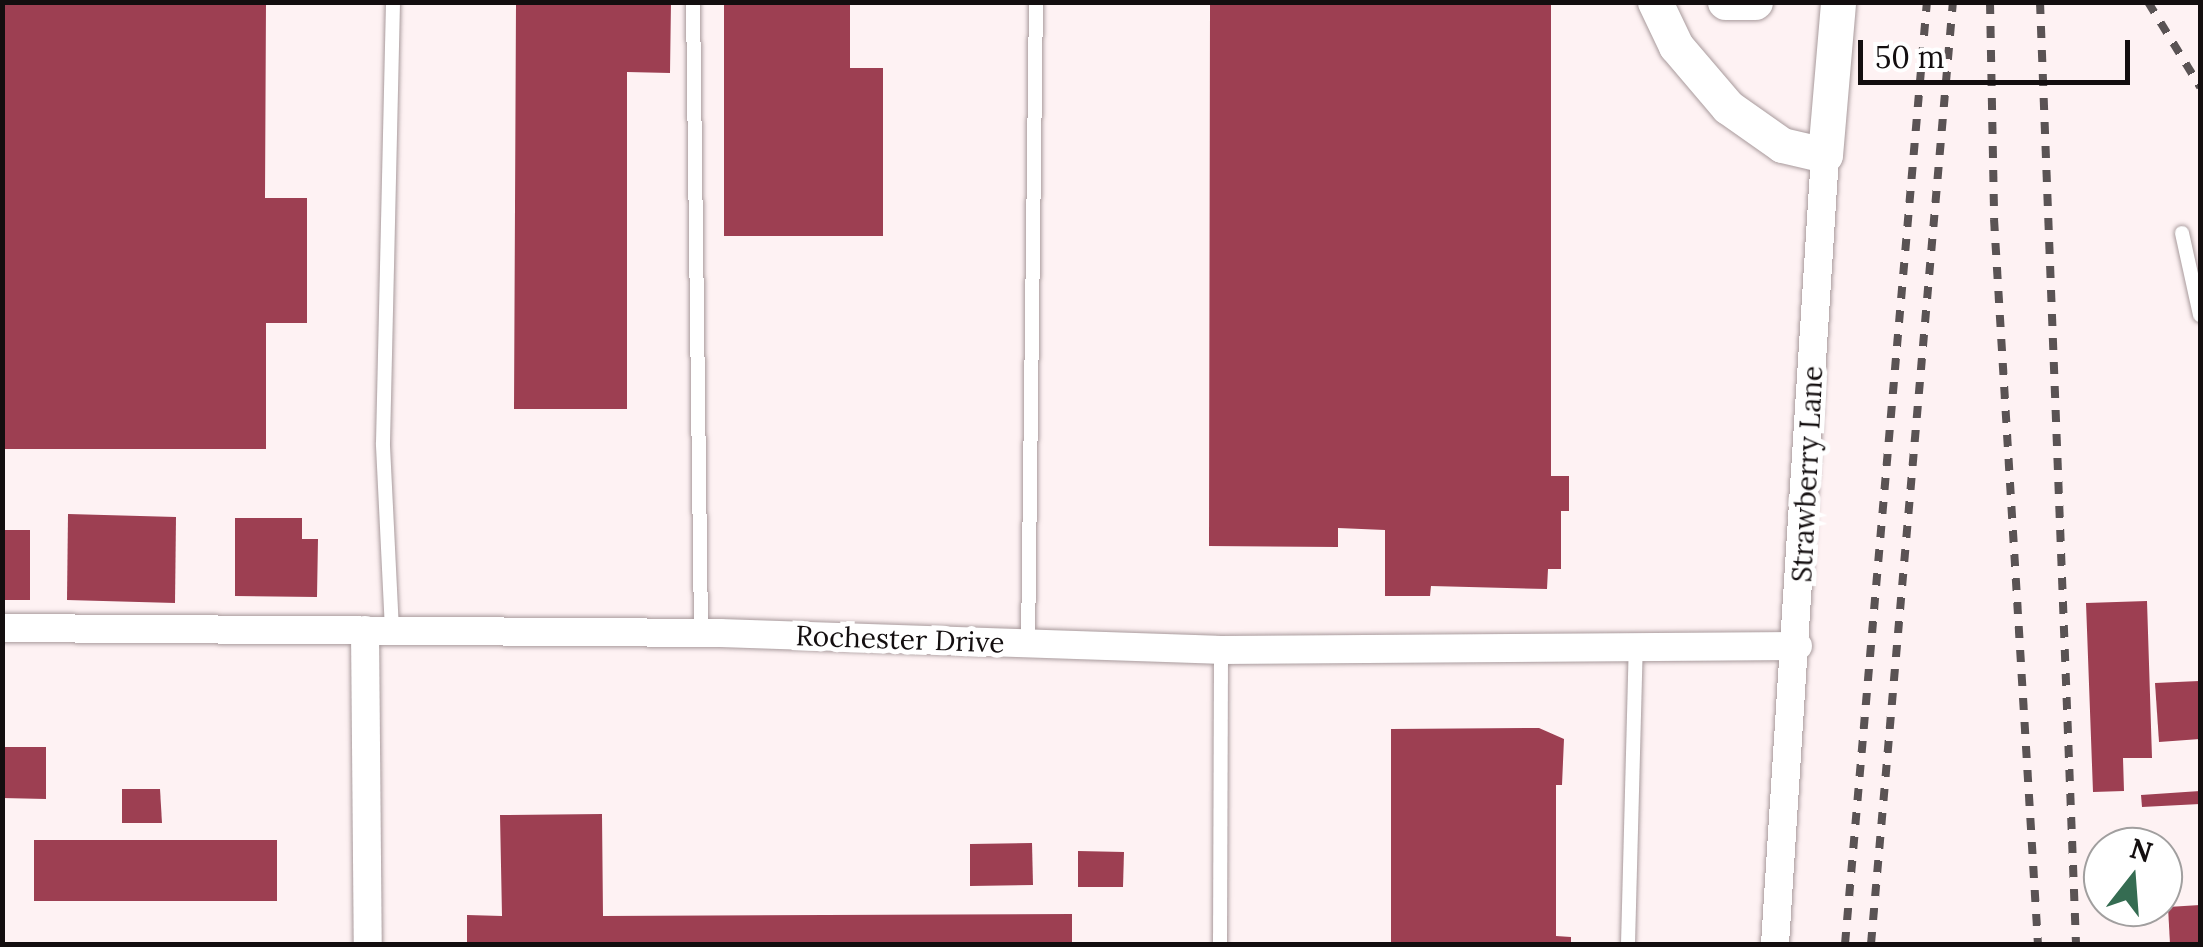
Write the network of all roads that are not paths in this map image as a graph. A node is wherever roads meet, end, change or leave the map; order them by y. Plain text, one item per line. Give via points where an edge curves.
1 (393, 2) edge
2 (693, 2) edge
3 (1036, 2) edge
4 (1655, 2) edge
5 (1725, 2) edge
6 (1755, 2) edge
7 (1838, 2) edge
8 (1825, 155) junction
9 (2182, 234) dead end
10 (2200, 315) edge
11 (2, 628) edge
12 (378, 630) junction
13 (701, 632) junction
14 (1028, 644) junction
15 (1636, 646) junction
16 (1798, 646) junction
17 (1221, 650) junction
18 (368, 944) edge
19 (1220, 944) edge
20 (1628, 944) edge
21 (1775, 944) edge

1 - 12 lane
2 - 13 lane
3 - 14 lane
4 - 8 street via 1676,46 1728,107 1782,145
5 - 6 street
7 - 8 street, Strawberry Lane
8 - 16 street, Strawberry Lane
9 - 10 lane
11 - 12 street, Rochester Drive
12 - 13 street, Rochester Drive
12 - 18 street
13 - 14 street, Rochester Drive
14 - 17 street, Rochester Drive
15 - 16 street, Rochester Drive
15 - 17 street, Rochester Drive
15 - 20 lane
16 - 21 street, Strawberry Lane
17 - 19 lane

